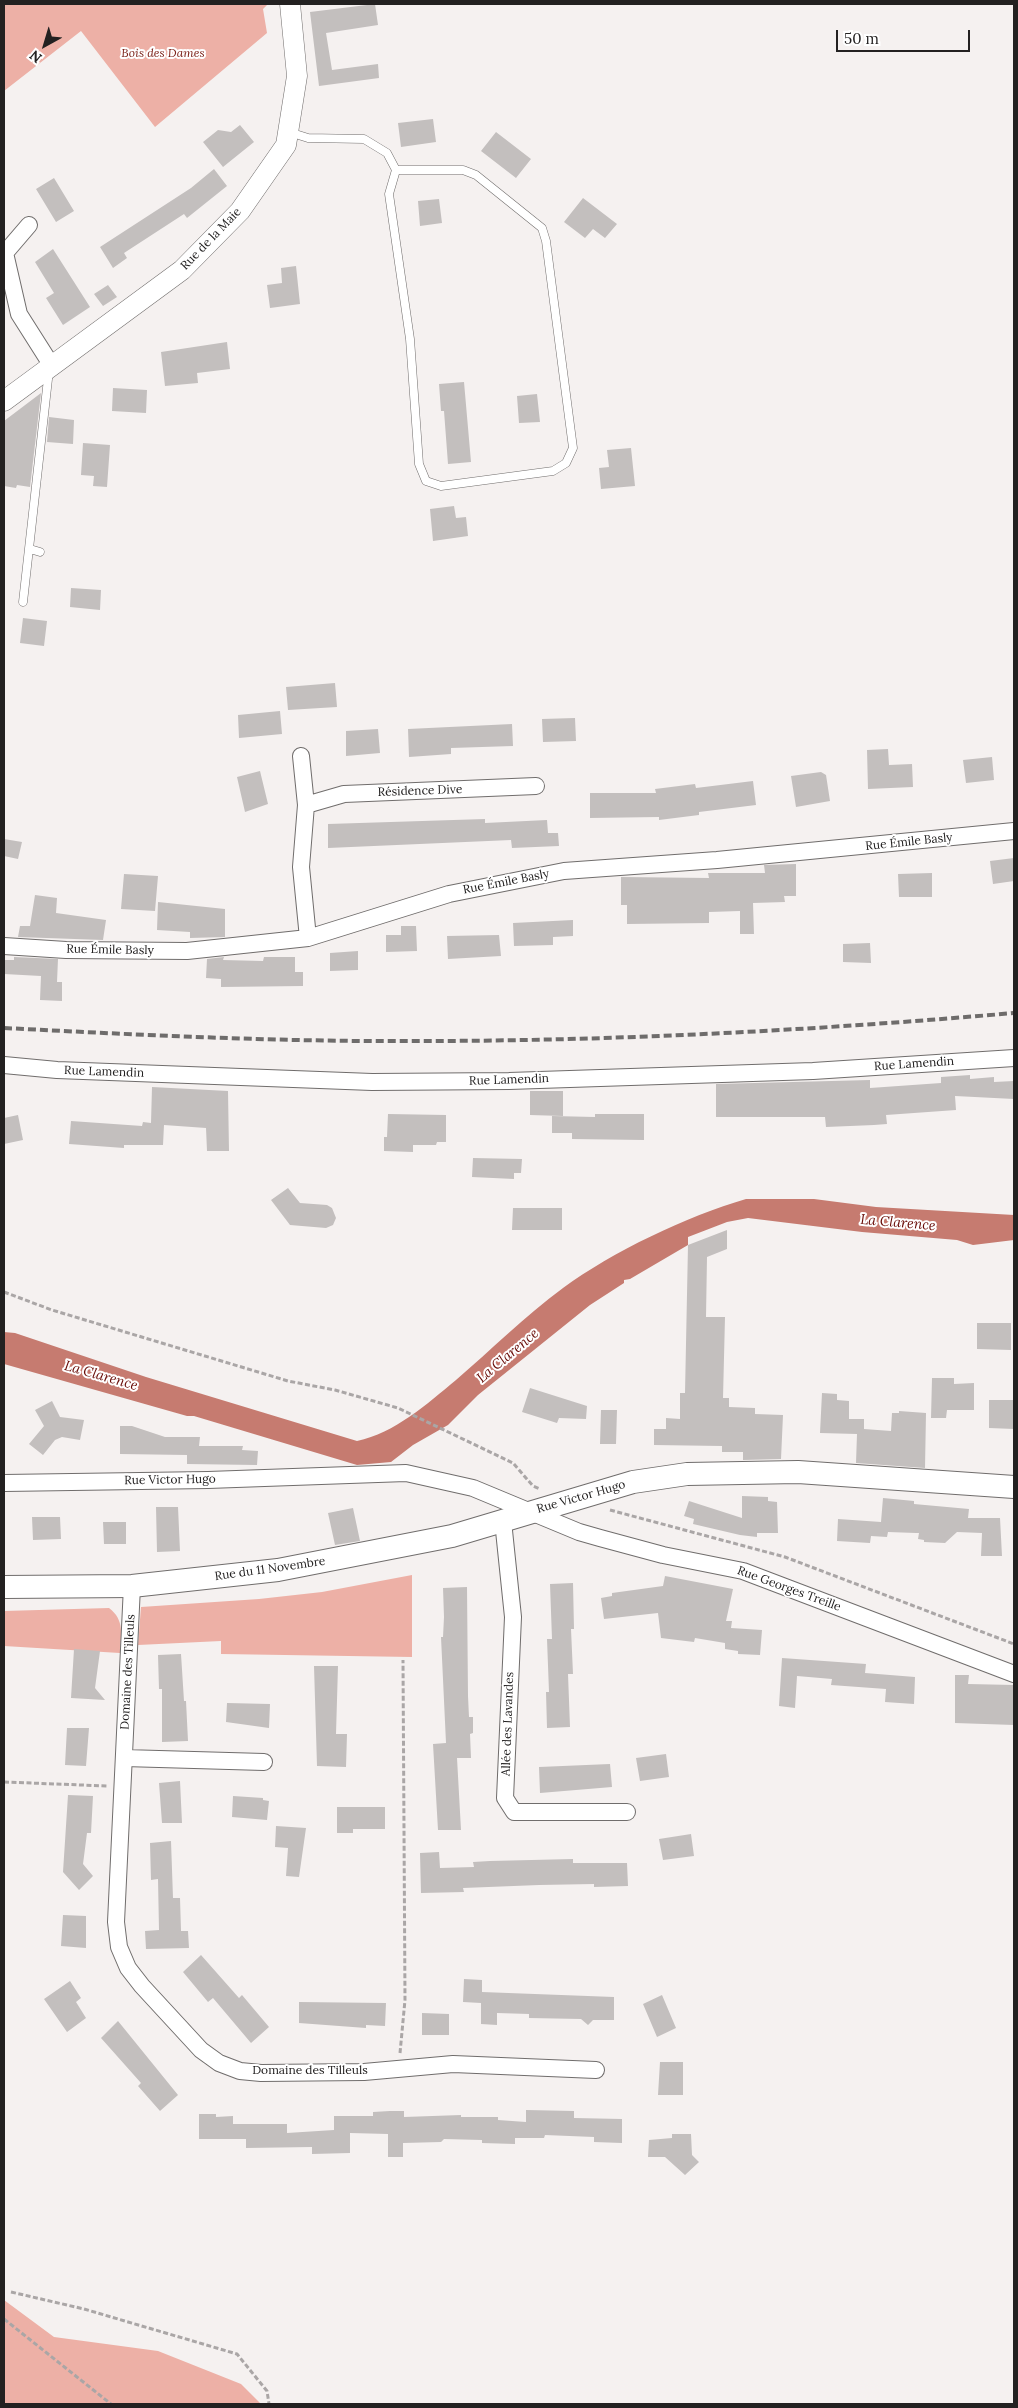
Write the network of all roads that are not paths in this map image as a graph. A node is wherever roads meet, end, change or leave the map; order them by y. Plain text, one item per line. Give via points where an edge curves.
1 (290, 4) edge
2 (289, 132) junction
3 (396, 170) junction
4 (29, 225) dead end
5 (51, 367) junction
6 (4, 400) edge
7 (30, 549) junction
8 (40, 552) dead end
9 (23, 602) dead end
10 (301, 756) dead end
11 (536, 786) dead end
12 (306, 805) junction
13 (1014, 831) edge
14 (308, 938) junction
15 (4, 946) edge
16 (1014, 1058) edge
17 (4, 1065) edge
18 (4, 1482) edge
19 (1014, 1487) edge
20 (531, 1512) junction
21 (503, 1521) junction
22 (132, 1586) junction
23 (4, 1587) edge
24 (1014, 1674) edge
25 (124, 1758) junction
26 (264, 1762) dead end
27 (627, 1812) dead end
28 (596, 2070) dead end

1 - 2 street, Rue de la Maie via 297,76
2 - 3 lane via 308,138 364,139 387,153
2 - 5 street, Rue de la Maie via 286,145 240,211 182,270
3 - 3 lane via 390,194 410,339 419,464 426,481 441,486 553,471 566,463 573,448 542,228 487,182 463,170
4 - 5 street via 5,253 19,314
5 - 6 street, Rue de la Maie
5 - 7 lane
7 - 8 lane
7 - 9 lane
10 - 12 street
11 - 12 street, Résidence Dive via 344,794
12 - 14 street via 301,867
13 - 14 street, Rue Émile Basly via 717,860 564,871 449,894
14 - 15 street, Rue Émile Basly via 187,951
16 - 17 street, Rue Lamendin via 813,1071 382,1082 57,1070
18 - 20 street, Rue Victor Hugo via 208,1480 406,1473 473,1488
19 - 20 main road, Rue Victor Hugo via 798,1472 687,1474 634,1482
20 - 21 main road, Rue du 11 Novembre
20 - 24 street, Rue Georges Treille via 579,1532 631,1547 743,1570
21 - 22 main road, Rue du 11 Novembre via 452,1536 278,1570
21 - 27 street, Allée des Lavandes via 512,1617 505,1798 514,1812
22 - 23 main road, Rue du 11 Novembre
22 - 25 street, Domaine des Tilleuls
25 - 26 street
25 - 28 street, Domaine des Tilleuls via 116,1922 119,1947 128,1968 142,1986 201,2050 219,2063 240,2071 261,2073 364,2072 453,2064

